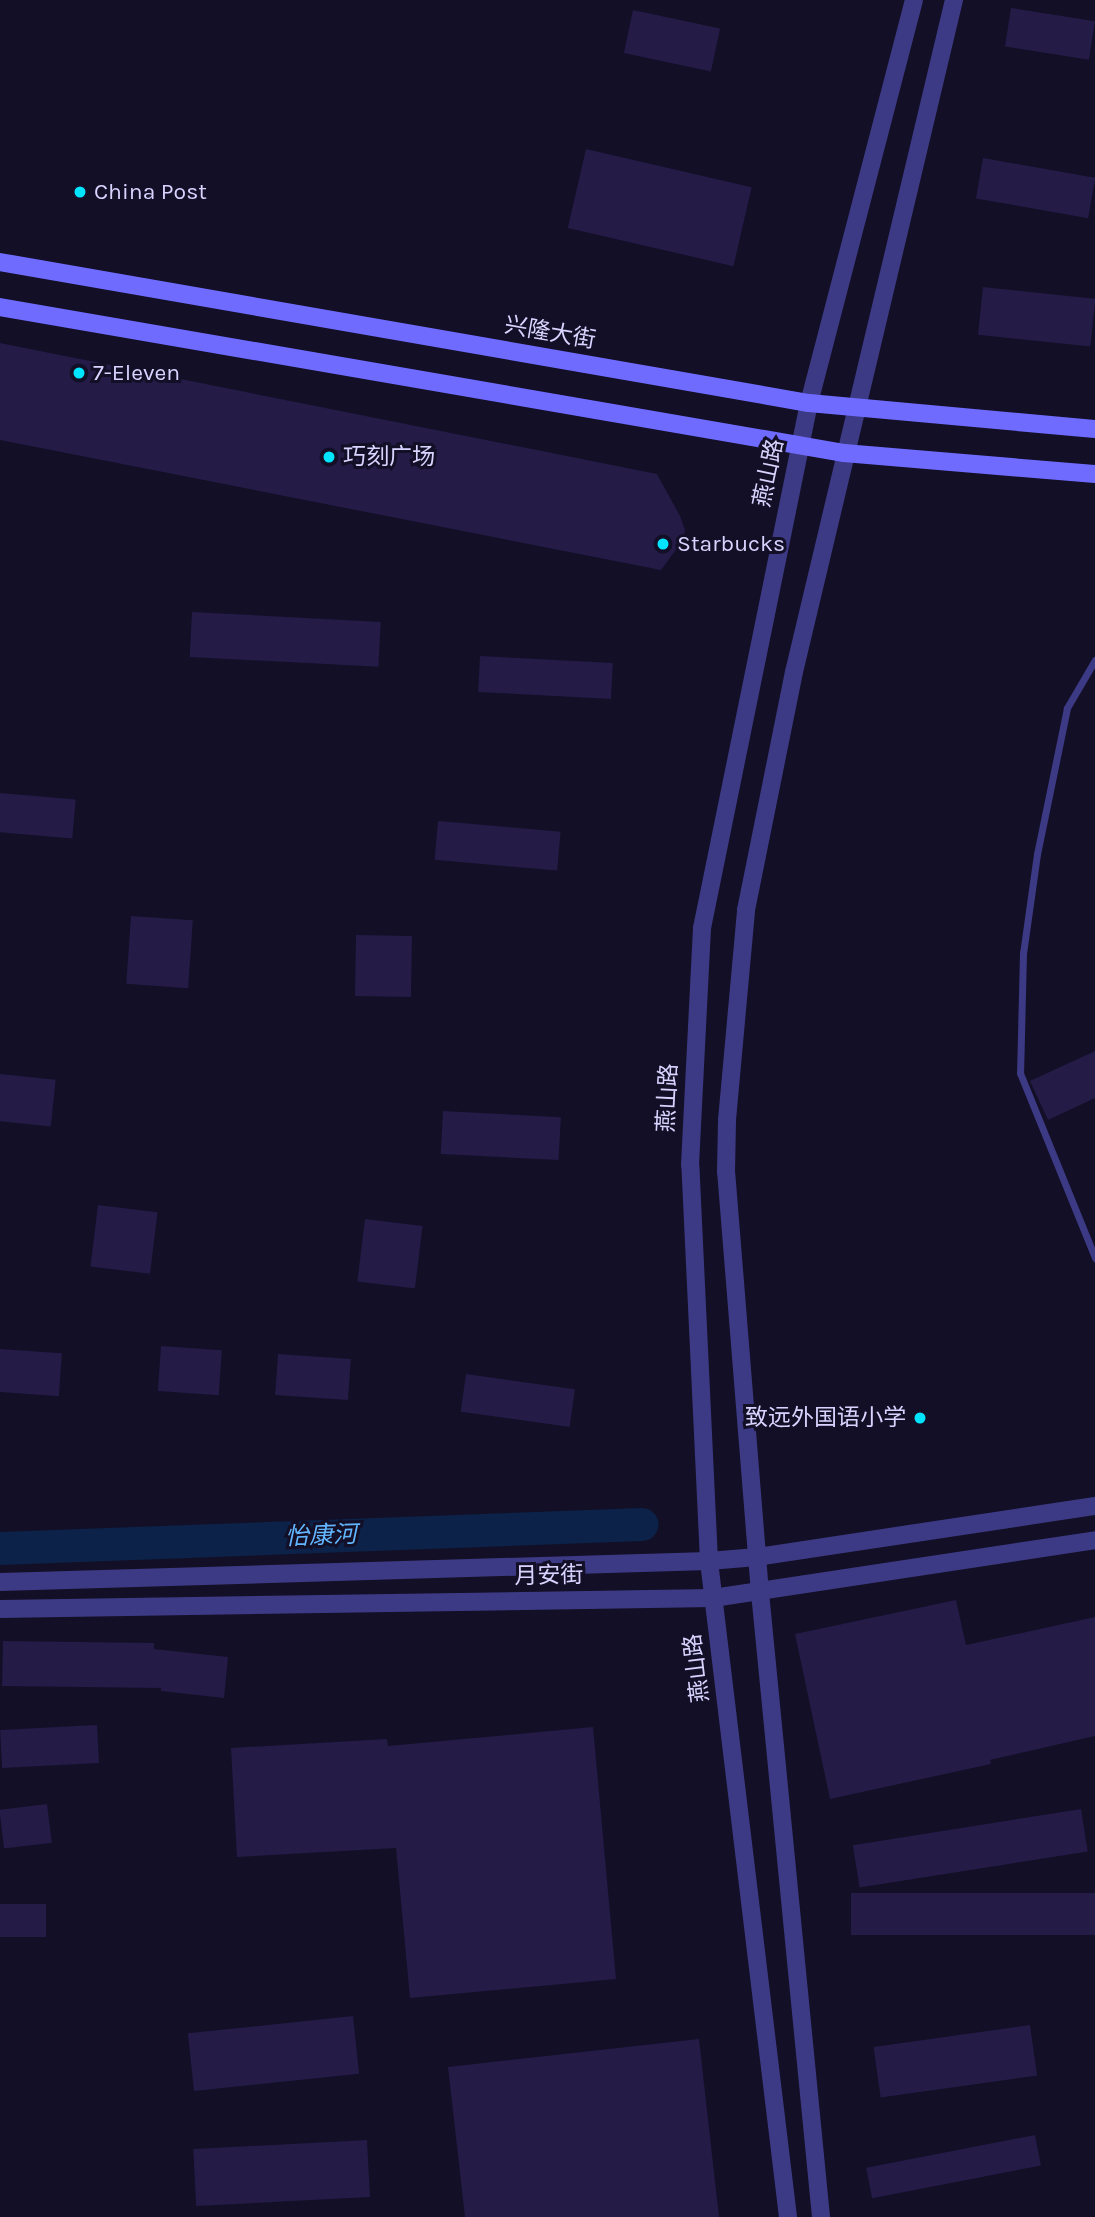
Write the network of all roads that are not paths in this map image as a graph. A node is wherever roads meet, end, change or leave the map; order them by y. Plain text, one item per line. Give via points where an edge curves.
1 (914, 0) edge
2 (954, 0) edge
3 (0, 262) edge
4 (0, 307) edge
5 (809, 403) junction
6 (856, 409) junction
7 (1095, 429) edge
8 (800, 445) junction
9 (845, 453) junction
10 (1095, 474) edge
11 (1095, 660) edge
12 (1095, 1258) edge
13 (1095, 1506) edge
14 (1095, 1540) edge
15 (757, 1557) junction
16 (709, 1561) junction
17 (0, 1582) edge
18 (760, 1593) junction
19 (713, 1598) junction
20 (0, 1609) edge
21 (788, 2217) edge
22 (821, 2217) edge

1 - 5 street, 燕山路
2 - 6 street
3 - 5 main road, 兴隆大街
4 - 8 main road
5 - 6 main road, 兴隆大街
5 - 8 street, 燕山路
6 - 7 main road, 兴隆大街
6 - 9 street
8 - 9 main road
8 - 16 street, 燕山路 via 702,928 690,1165
9 - 10 main road
9 - 15 street via 746,910 727,1120 726,1172
11 - 12 lane via 1067,708 1037,854 1023,953 1020,1073
13 - 15 street
14 - 18 street, 月安街
15 - 16 street
15 - 18 street
16 - 17 street
16 - 19 street, 燕山路
18 - 19 street, 月安街
18 - 22 street
19 - 20 street, 月安街
19 - 21 street, 燕山路

